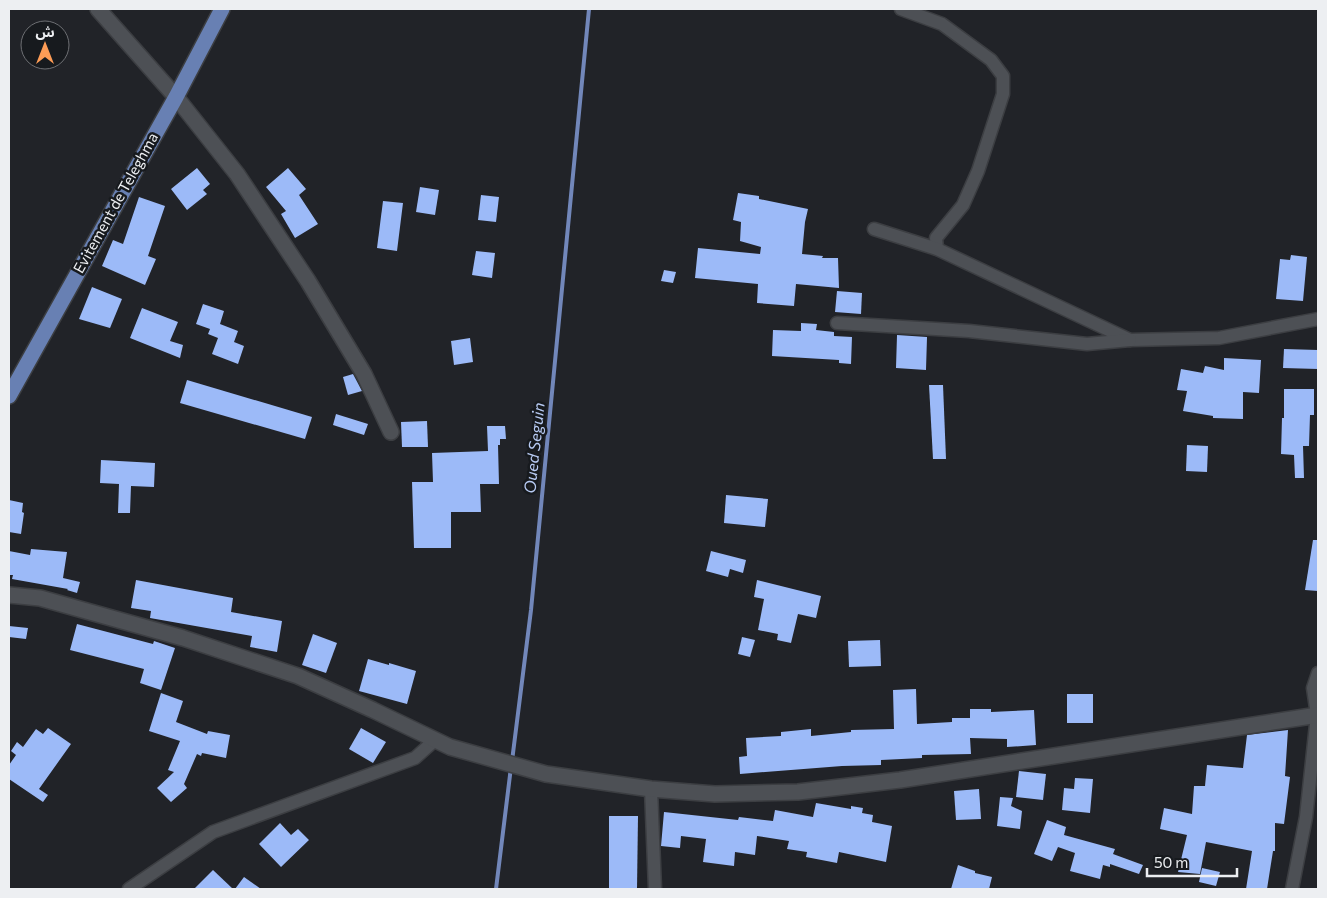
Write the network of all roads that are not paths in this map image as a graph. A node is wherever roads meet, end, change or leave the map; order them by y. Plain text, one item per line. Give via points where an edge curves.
1 (98, 9) edge
2 (222, 9) edge
3 (901, 9) edge
4 (176, 97) junction
5 (874, 229) dead end
6 (937, 250) junction
7 (1318, 319) edge
8 (837, 323) dead end
9 (1130, 340) junction
10 (9, 396) edge
11 (390, 432) dead end
12 (9, 595) edge
13 (1318, 673) edge
14 (1317, 715) edge
15 (435, 740) junction
16 (651, 790) junction
17 (129, 889) edge
18 (655, 889) edge
19 (1292, 889) edge

1 - 4 main road
2 - 4 main road, Evitement de Teleghma
3 - 6 street via 942,24 991,60 1003,76 1003,94 978,171 963,205 936,238
4 - 10 main road, Evitement de Teleghma
4 - 11 main road via 236,174 308,281 364,374
5 - 6 street
6 - 9 street
7 - 9 street via 1218,338
8 - 9 street via 969,331 1087,344
12 - 15 main road via 40,598 183,638 298,676
13 - 14 street via 1313,688
14 - 16 main road via 817,790 715,794
14 - 19 street via 1306,817
15 - 16 main road via 546,774
15 - 17 street via 415,758 214,832
16 - 18 street

